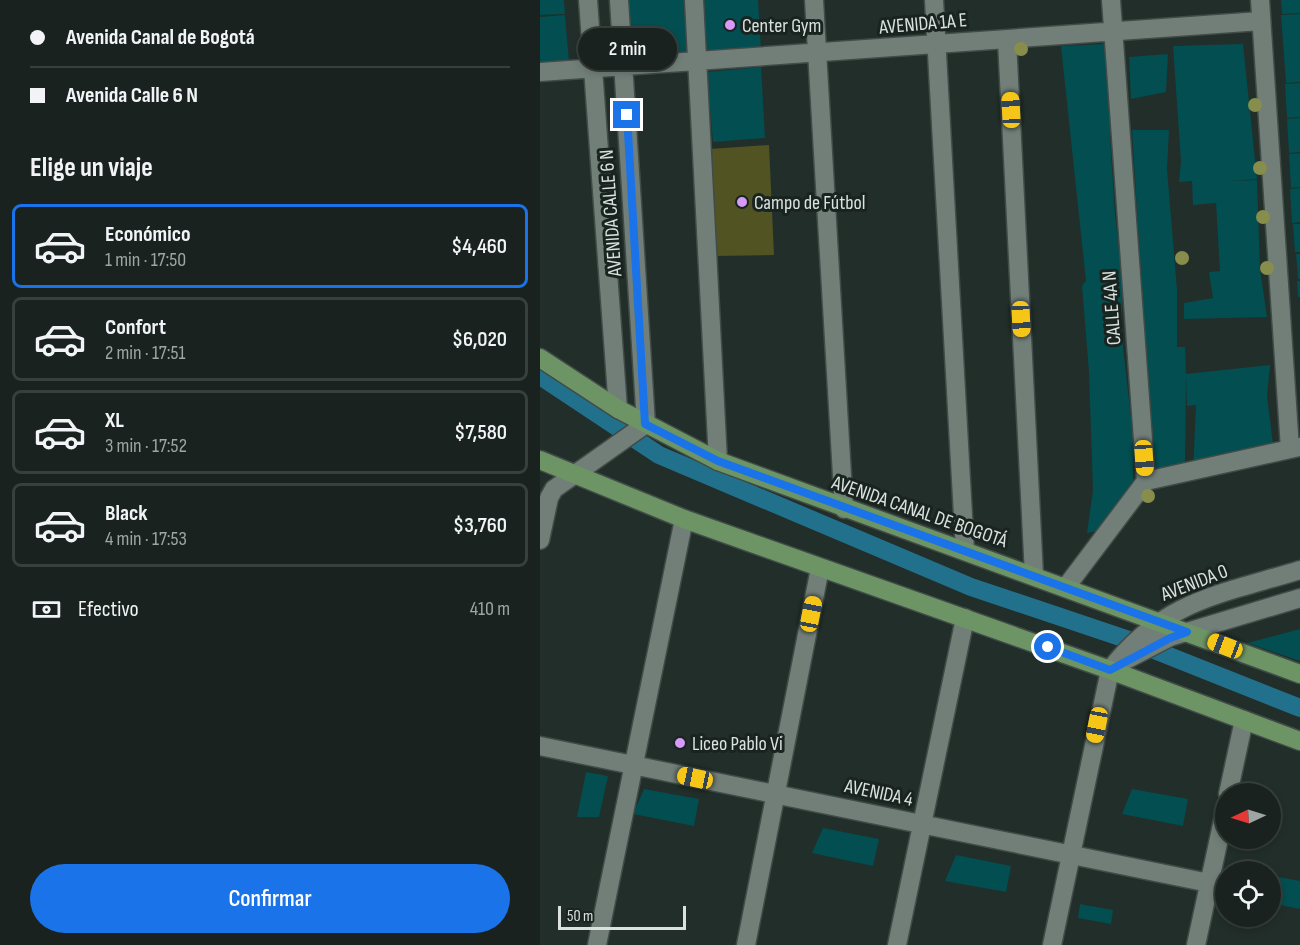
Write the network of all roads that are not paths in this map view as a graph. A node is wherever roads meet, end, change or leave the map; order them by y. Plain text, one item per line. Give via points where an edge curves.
1 (588, 0) edge
2 (619, 0) edge
3 (693, 0) edge
4 (813, 0) edge
5 (934, 0) edge
6 (1112, 0) edge
7 (1260, 0) edge
8 (1261, 21) junction
9 (1114, 32) junction
10 (1007, 40) junction
11 (936, 43) junction
12 (817, 54) junction
13 (697, 62) junction
14 (624, 68) junction
15 (590, 70) junction
16 (540, 72) edge
17 (540, 358) edge
18 (618, 409) junction
19 (638, 430) junction
20 (1295, 448) edge
21 (540, 460) edge
22 (718, 461) junction
23 (572, 474) junction
24 (1146, 481) junction
25 (844, 509) junction
26 (684, 519) junction
27 (540, 540) edge
28 (965, 551) junction
29 (820, 568) junction
30 (1300, 570) edge
31 (1034, 575) junction
32 (1066, 586) junction
33 (1300, 598) edge
34 (965, 618) junction
35 (1153, 626) junction
36 (1187, 632) junction
37 (1132, 650) junction
38 (1110, 670) junction
39 (1300, 674) edge
40 (1244, 720) junction
41 (1300, 741) edge
42 (540, 746) edge
43 (634, 765) junction
44 (1230, 783) edge
45 (776, 794) junction
46 (922, 824) junction
47 (1217, 849) edge
48 (1072, 853) junction
49 (1209, 883) junction
50 (597, 945) edge
51 (746, 945) edge
52 (897, 945) edge
53 (1052, 945) edge
54 (1196, 945) edge

1 - 15 street, AVENIDA CALLE 6 N
2 - 14 street, AVENIDA CALLE 6 N
3 - 13 street
4 - 12 street
5 - 11 street
6 - 9 street, CALLE 4A N
7 - 8 street
8 - 9 street, AVENIDA 1A E
8 - 20 street
9 - 10 street, AVENIDA 1A E
9 - 24 street, CALLE 4A N
10 - 11 street, AVENIDA 1A E
10 - 31 street
11 - 12 street, AVENIDA 1A E
11 - 28 street
12 - 13 street, AVENIDA 1A E
12 - 25 street
13 - 14 street, AVENIDA 1A E
13 - 22 street
14 - 15 street, AVENIDA 1A E
14 - 19 street, AVENIDA CALLE 6 N
15 - 16 street, AVENIDA 1A E
15 - 18 street, AVENIDA CALLE 6 N
17 - 18 main road, AVENIDA CANAL DE BOGOTÁ
18 - 19 main road, AVENIDA CANAL DE BOGOTÁ
19 - 22 main road, AVENIDA CANAL DE BOGOTÁ
19 - 23 street
20 - 24 street
21 - 23 main road
22 - 25 main road, AVENIDA CANAL DE BOGOTÁ
23 - 26 main road
23 - 27 street via 549,498
24 - 32 street
25 - 28 main road, AVENIDA CANAL DE BOGOTÁ
26 - 29 main road
26 - 43 street
28 - 31 main road, AVENIDA CANAL DE BOGOTÁ
29 - 34 main road
29 - 45 street
30 - 35 street, AVENIDA 0 via 1185,605
31 - 32 main road, AVENIDA CANAL DE BOGOTÁ
32 - 35 main road, AVENIDA CANAL DE BOGOTÁ
33 - 36 street, AVENIDA 0
34 - 38 main road
34 - 46 street
35 - 36 main road, AVENIDA CANAL DE BOGOTÁ
35 - 37 street, AVENIDA 0
36 - 37 street, AVENIDA 0
36 - 39 main road, AVENIDA CANAL DE BOGOTÁ
37 - 38 street, AVENIDA 0
38 - 40 main road
38 - 48 street
40 - 41 main road
40 - 44 street
42 - 43 street, AVENIDA 4
43 - 45 street, AVENIDA 4
43 - 50 street
45 - 46 street, AVENIDA 4
45 - 51 street
46 - 48 street, AVENIDA 4
46 - 52 street
47 - 49 street
48 - 49 street, AVENIDA 4
48 - 53 street
49 - 54 street

